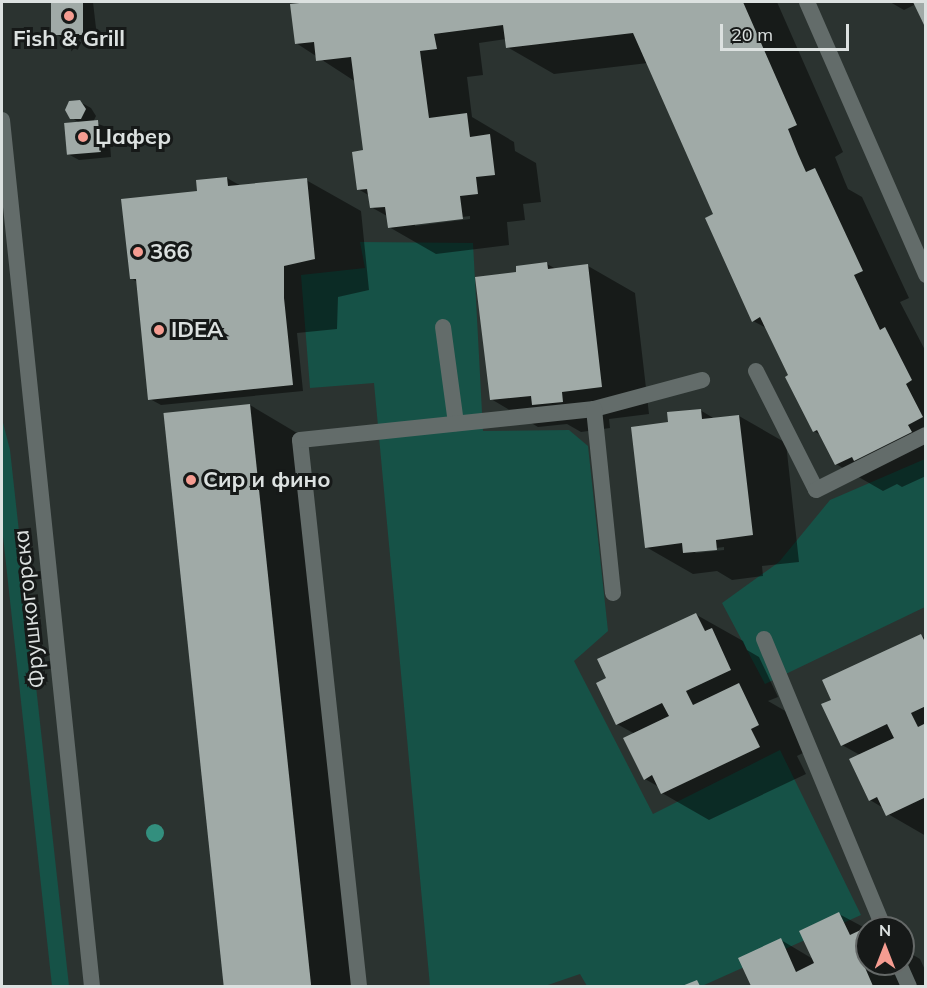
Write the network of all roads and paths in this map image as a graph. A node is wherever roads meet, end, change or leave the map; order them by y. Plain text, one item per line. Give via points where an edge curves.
1 (807, 2) edge
2 (2, 120) edge
3 (926, 275) edge
4 (443, 327) dead end
5 (756, 371) dead end
6 (702, 380) dead end
7 (594, 409) junction
8 (456, 423) junction
9 (926, 435) edge
10 (613, 593) dead end
11 (764, 639) dead end
12 (879, 916) edge
13 (92, 987) edge
14 (359, 987) edge

1 - 3 street
2 - 13 street, Фрушкогорска
4 - 8 street
5 - 9 street via 816,490
6 - 7 street
7 - 8 street
7 - 10 street
8 - 14 street via 300,440
11 - 12 street

